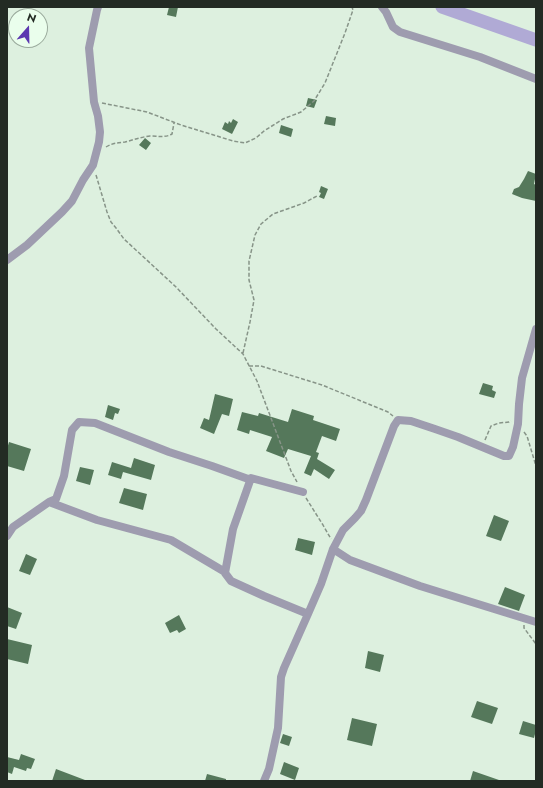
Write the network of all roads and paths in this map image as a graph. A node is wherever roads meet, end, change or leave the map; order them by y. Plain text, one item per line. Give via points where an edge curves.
1 (98, 7) edge
2 (352, 7) edge
3 (382, 7) edge
4 (536, 79) edge
5 (94, 102) junction
6 (174, 122) junction
7 (96, 156) junction
8 (93, 165) junction
9 (317, 196) dead end
10 (7, 260) edge
11 (536, 329) edge
12 (242, 354) junction
13 (249, 366) junction
14 (398, 420) junction
15 (518, 421) junction
16 (477, 446) junction
17 (536, 466) edge
18 (251, 480) junction
19 (303, 492) junction
20 (49, 502) junction
21 (7, 536) edge
22 (334, 548) junction
23 (225, 572) junction
24 (308, 614) junction
25 (522, 617) junction
26 (536, 622) edge
27 (536, 644) edge
28 (264, 781) edge

1 - 5 street via 89,48
2 - 6 path via 345,33 325,83 314,101 301,112 245,143
3 - 4 street via 393,27 400,32 480,57
5 - 6 path via 147,112
5 - 7 street via 100,132
6 - 7 path via 172,134 168,136 151,136 109,144
7 - 8 street
8 - 10 street via 72,201 27,245
8 - 12 path via 111,222 124,239
9 - 12 path via 273,214 261,224 255,234 249,261 249,280 254,300
11 - 15 street via 522,378
12 - 13 path
13 - 14 path via 261,366 322,385 388,412
13 - 19 path via 291,471
14 - 16 street via 411,421
14 - 22 street via 364,506 343,530
15 - 16 path via 492,426 484,441
15 - 16 street via 509,456
15 - 17 path via 527,436
18 - 19 street
18 - 20 street via 95,423 79,422 72,430 64,476 56,498
18 - 23 street via 233,529
19 - 22 path
20 - 21 street via 13,527
20 - 23 street via 97,520 171,540
22 - 24 street
22 - 25 street via 350,560 420,586
23 - 24 street via 231,581
24 - 28 street via 281,677 278,728
25 - 26 street
25 - 27 path via 524,628

